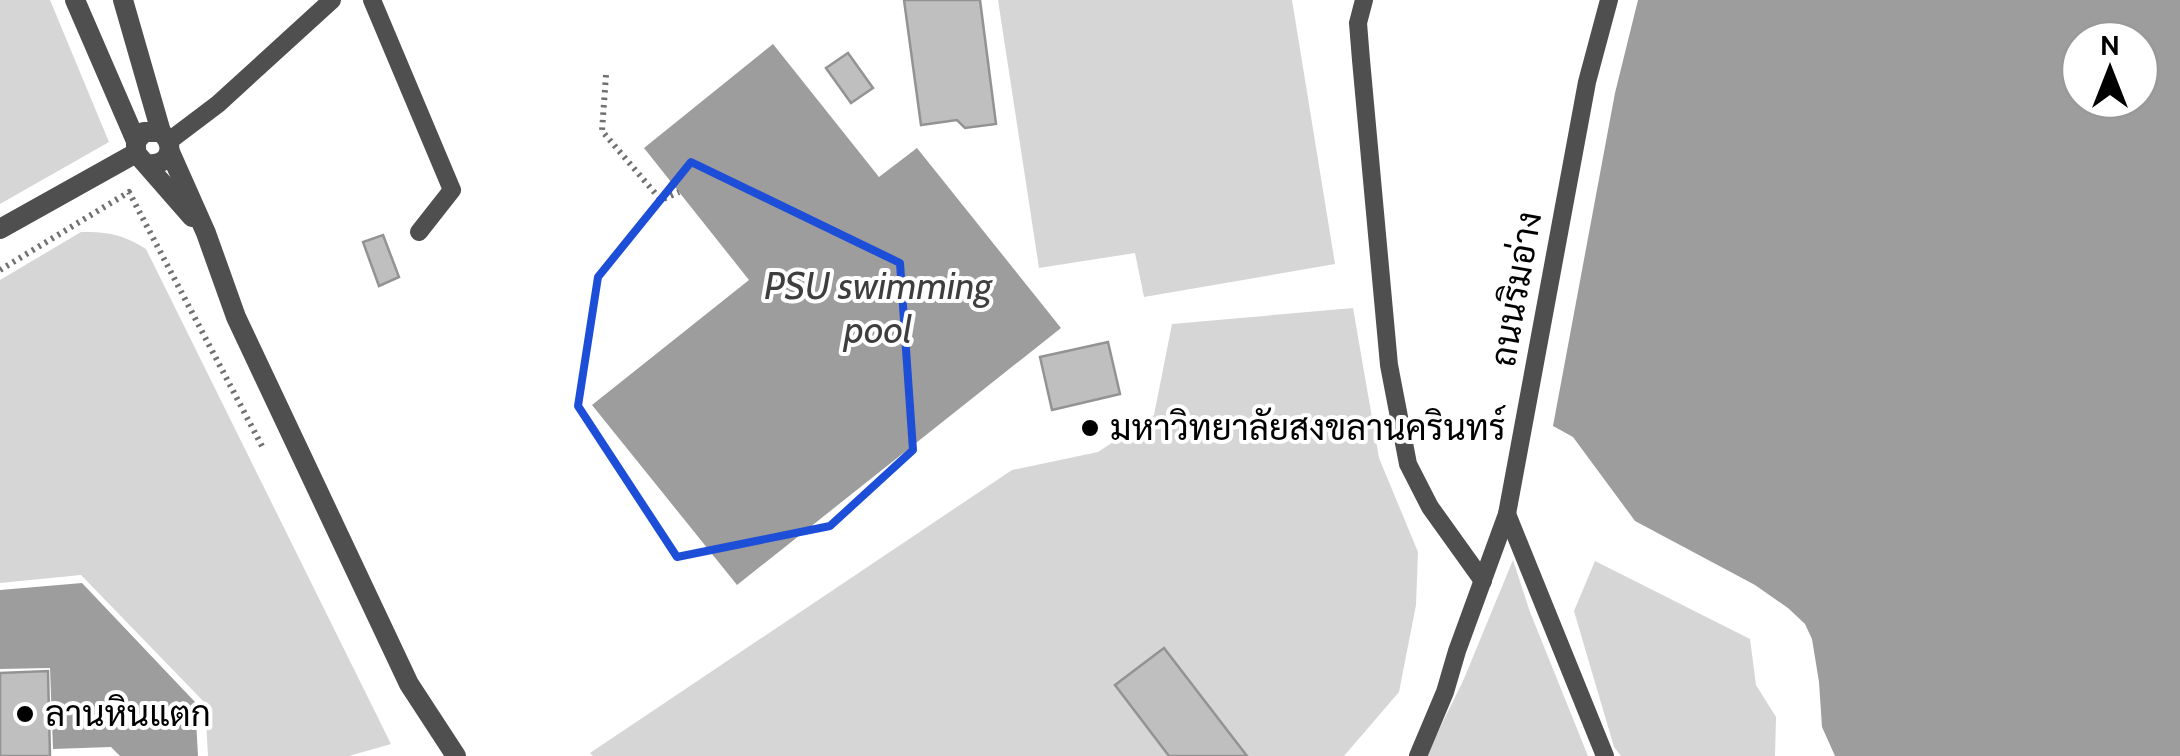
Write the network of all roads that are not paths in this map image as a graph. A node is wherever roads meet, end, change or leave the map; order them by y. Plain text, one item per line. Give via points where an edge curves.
1 (76, 0) edge
2 (123, 0) edge
3 (332, 0) edge
4 (372, 0) edge
5 (1364, 0) edge
6 (1610, 0) edge
7 (166, 142) junction
8 (140, 153) junction
9 (0, 229) edge
10 (419, 232) dead end
11 (206, 233) junction
12 (1506, 514) junction
13 (1484, 581) junction
14 (456, 756) edge
15 (1418, 756) edge
16 (1605, 756) edge

1 - 8 street
2 - 7 street
3 - 7 lane
4 - 10 lane via 452,190
5 - 13 lane via 1358,23 1389,365 1408,464
6 - 12 lane, ถนนริมอ่าง via 1587,82
7 - 8 street via 144,132
7 - 8 street via 168,158 158,164
7 - 11 street
8 - 9 street
8 - 11 street
11 - 14 street via 236,317 410,684
12 - 13 lane, ถนนริมอ่าง
12 - 16 lane
13 - 15 lane, ถนนริมอ่าง

